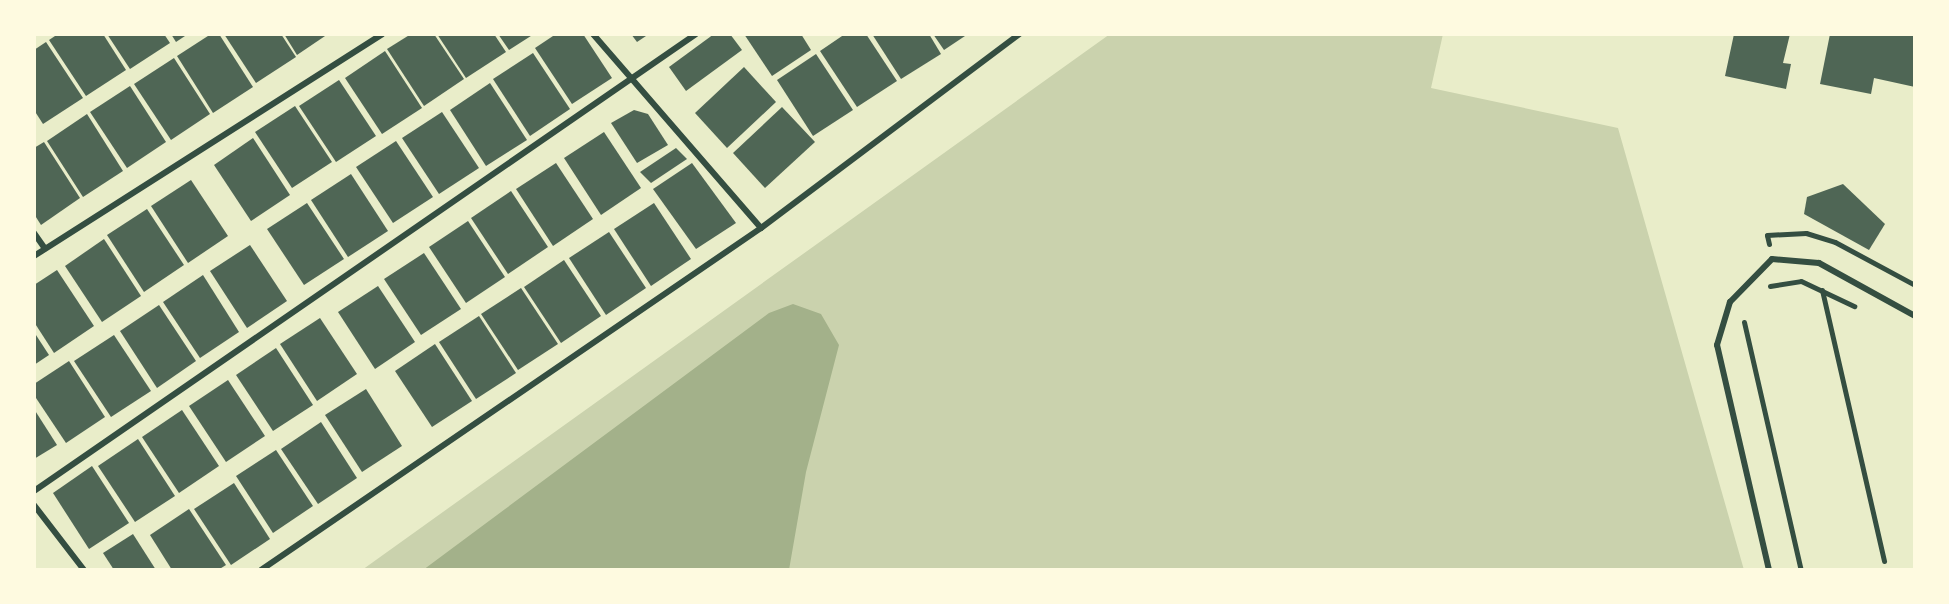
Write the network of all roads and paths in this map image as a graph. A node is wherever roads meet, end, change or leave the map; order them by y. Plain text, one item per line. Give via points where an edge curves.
1 (382, 34) edge
2 (593, 34) edge
3 (696, 34) edge
4 (1019, 34) edge
5 (629, 80) junction
6 (761, 228) junction
7 (34, 233) edge
8 (45, 249) junction
9 (34, 256) edge
10 (1822, 289) junction
11 (1758, 293) dead end
12 (1862, 310) dead end
13 (1741, 311) dead end
14 (1915, 316) edge
15 (34, 491) edge
16 (34, 505) edge
17 (1884, 561) dead end
18 (84, 570) edge
19 (261, 570) edge
20 (1769, 570) edge
21 (1801, 570) edge

1 - 8 lane
2 - 5 lane
3 - 5 lane
4 - 6 lane
5 - 6 lane
5 - 15 lane
6 - 19 lane
7 - 8 lane
8 - 9 lane
10 - 11 path via 1790,281
10 - 12 path
10 - 17 path
13 - 21 path
14 - 20 lane via 1819,263 1772,259 1730,302 1717,345
16 - 18 lane

